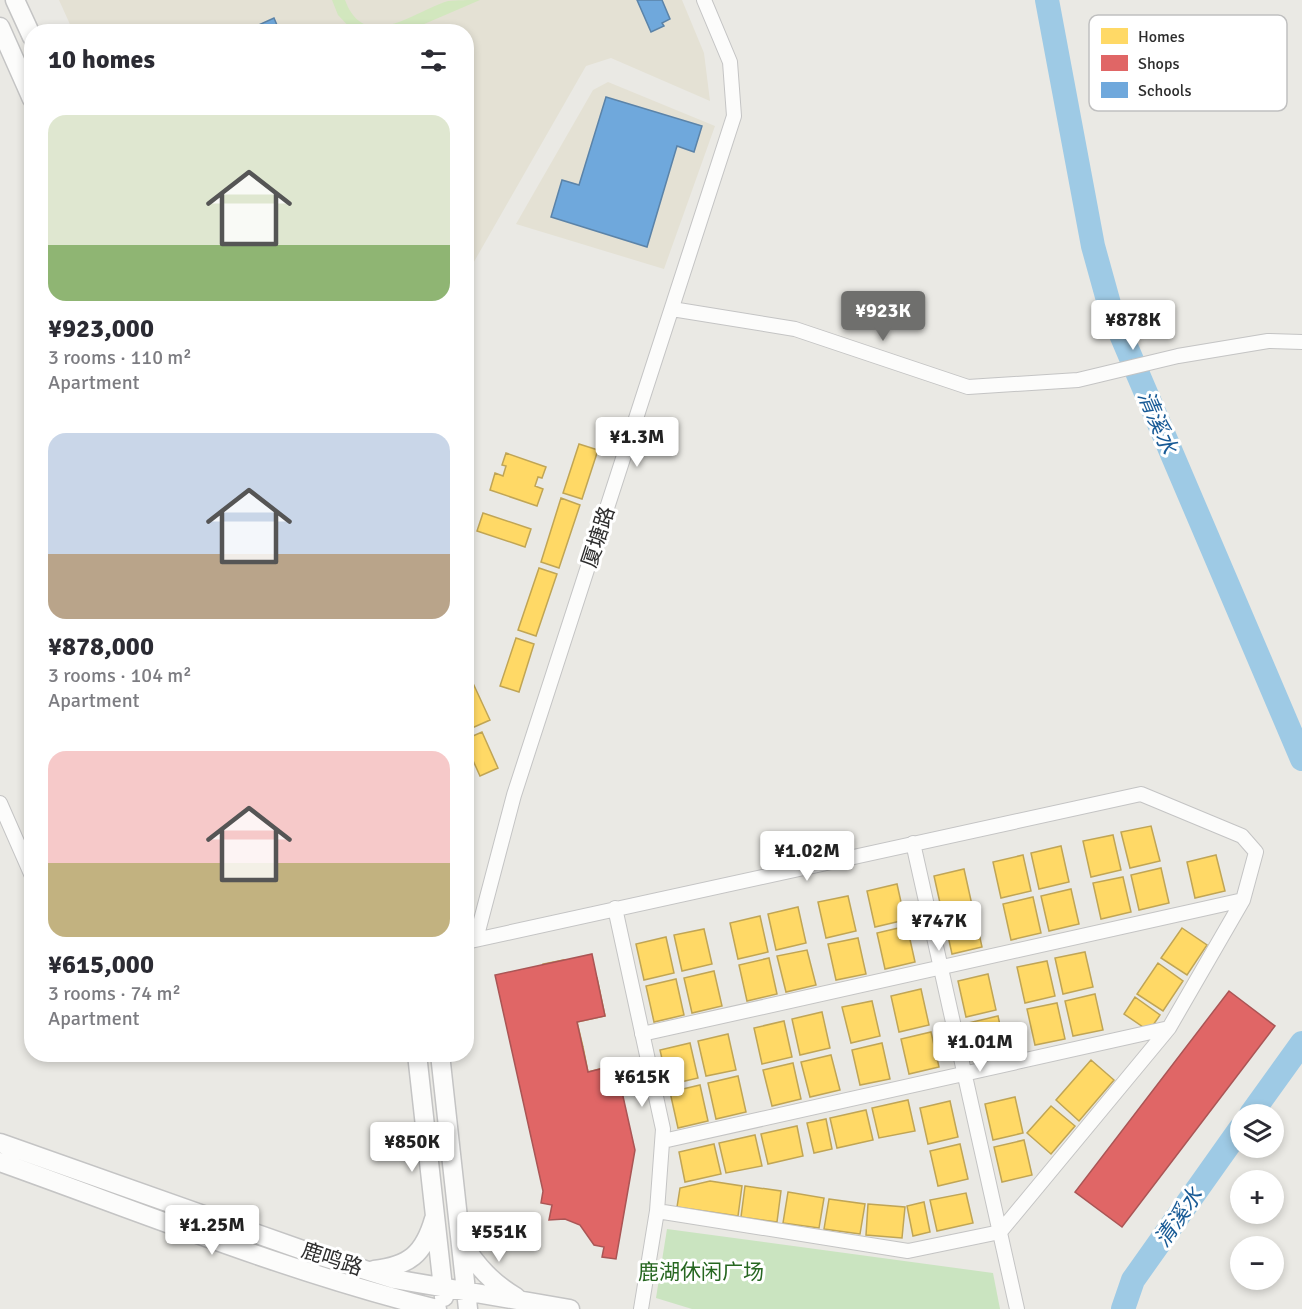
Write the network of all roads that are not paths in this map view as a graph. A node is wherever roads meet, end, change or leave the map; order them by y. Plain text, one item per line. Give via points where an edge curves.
1 (15, 0) edge
2 (704, 0) edge
3 (26, 24) edge
4 (0, 27) edge
5 (24, 81) edge
6 (672, 309) junction
7 (1302, 342) edge
8 (0, 803) edge
9 (913, 843) junction
10 (24, 858) edge
11 (1243, 900) junction
12 (615, 908) junction
13 (474, 930) edge
14 (474, 939) edge
15 (941, 968) junction
16 (1168, 1028) junction
17 (642, 1035) junction
18 (418, 1062) edge
19 (441, 1062) edge
20 (964, 1074) junction
21 (663, 1141) junction
22 (0, 1143) edge
23 (0, 1162) edge
24 (657, 1211) junction
25 (435, 1214) junction
26 (1000, 1232) junction
27 (460, 1240) junction
28 (368, 1270) junction
29 (443, 1287) junction
30 (467, 1300) edge
31 (523, 1301) junction
32 (437, 1309) edge
33 (446, 1309) edge
34 (570, 1309) edge
35 (641, 1309) edge
36 (1017, 1309) edge

1 - 3 street
2 - 6 street, 厦塘路 via 729,62 734,116
4 - 5 street
6 - 7 street via 795,329 968,387 1096,376 1178,356 1268,341
6 - 13 street, 厦塘路
8 - 10 street
9 - 11 street via 1141,794 1242,836 1256,852
9 - 12 street
9 - 15 street
11 - 15 street
11 - 16 street
12 - 14 street
12 - 17 street
15 - 17 street
15 - 20 street
16 - 20 street
16 - 26 street
17 - 21 street
18 - 25 street
19 - 27 street
20 - 21 street
20 - 26 street
21 - 24 street
22 - 28 street, 鹿鸣路
23 - 32 street, 鹿鸣路 via 309,1271
24 - 26 street via 909,1251
24 - 35 street
25 - 28 street via 429,1236 419,1251 397,1267
25 - 29 street
26 - 36 street
27 - 30 street
27 - 31 street via 484,1273
28 - 29 street, 鹿鸣路 via 394,1279
29 - 30 street, 鹿鸣路
29 - 33 street
30 - 31 street, 鹿鸣路
31 - 34 street, 鹿鸣路

